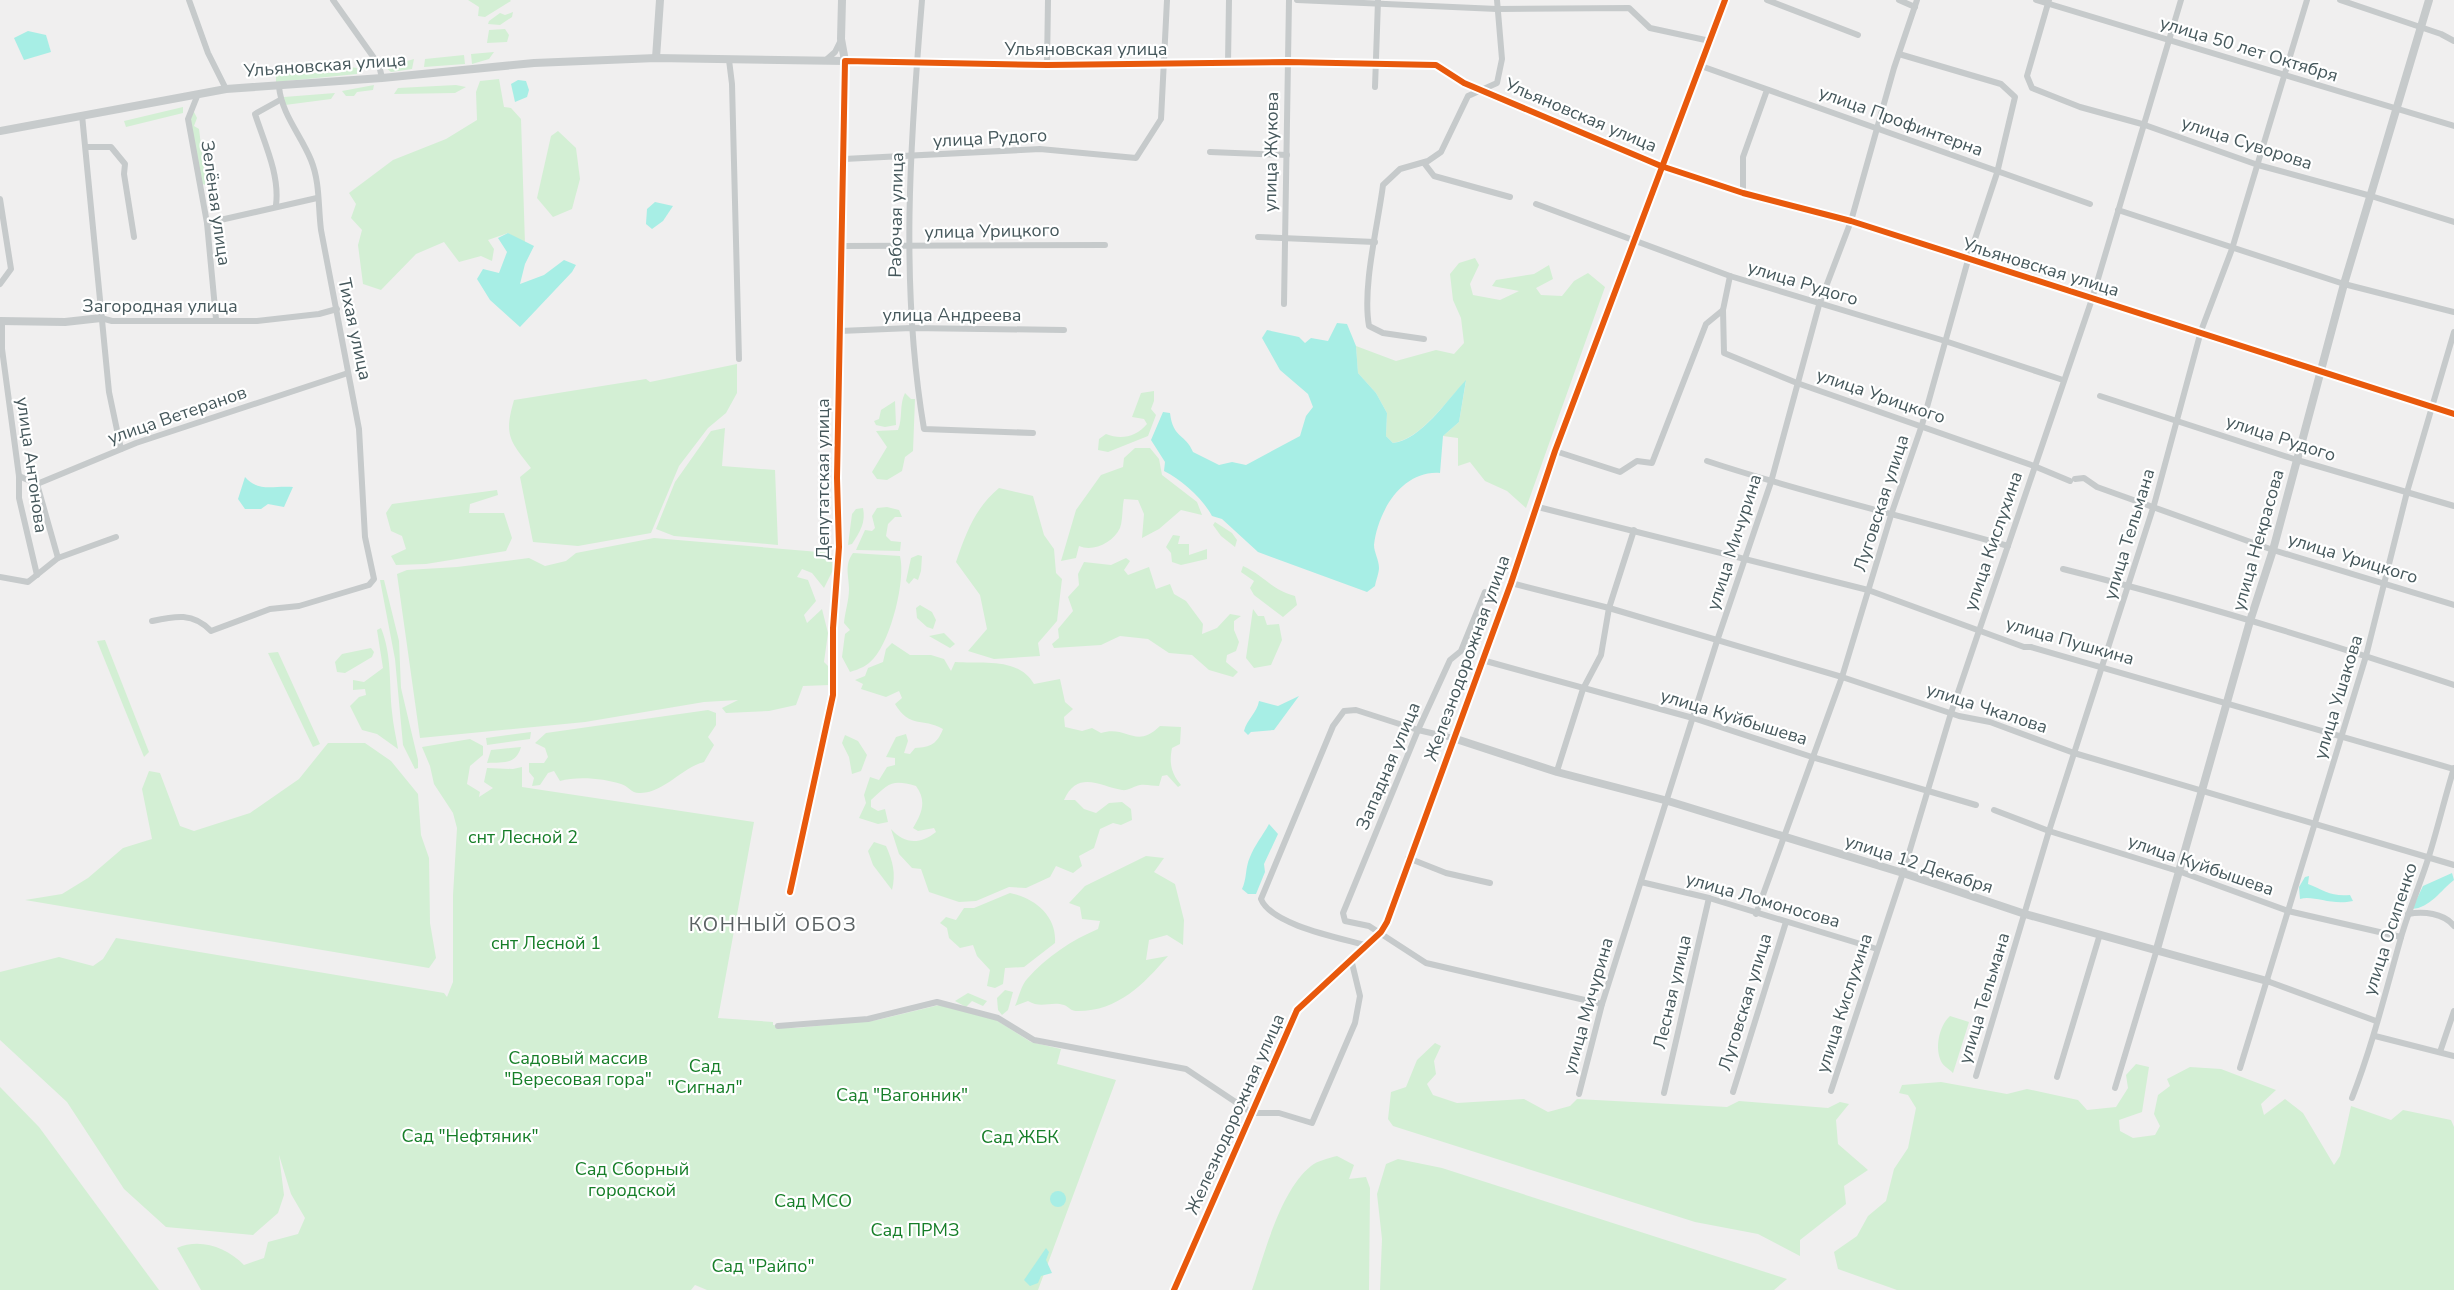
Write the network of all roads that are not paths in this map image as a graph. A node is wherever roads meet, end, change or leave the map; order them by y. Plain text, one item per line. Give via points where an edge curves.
1 (189, 0) edge
2 (333, 0) edge
3 (660, 0) edge
4 (842, 0) edge
5 (922, 0) edge
6 (1048, 0) edge
7 (1167, 0) edge
8 (1229, 0) edge
9 (1289, 0) edge
10 (1297, 0) edge
11 (1497, 0) edge
12 (1725, 0) edge
13 (1767, 0) edge
14 (1899, 0) edge
15 (1917, 0) edge
16 (2036, 0) edge
17 (2181, 0) edge
18 (2307, 0) edge
19 (2340, 0) edge
20 (2429, 0) edge
21 (1378, 2) edge
22 (2048, 2) edge
23 (1915, 7) junction
24 (1497, 9) junction
25 (2420, 29) junction
26 (1858, 35) dead end
27 (841, 39) junction
28 (1710, 41) junction
29 (2168, 41) junction
30 (2454, 41) edge
31 (1899, 54) junction
32 (656, 58) junction
33 (729, 60) junction
34 (845, 61) junction
35 (823, 62) junction
36 (1287, 62) junction
37 (916, 63) junction
38 (1228, 63) junction
39 (1164, 64) junction
40 (1047, 65) junction
41 (1378, 65) junction
42 (1701, 66) junction
43 (2283, 75) junction
44 (382, 78) junction
45 (279, 87) junction
46 (1375, 87) dead end
47 (226, 89) junction
48 (1484, 90) junction
49 (1767, 90) junction
50 (198, 94) junction
51 (280, 100) junction
52 (2398, 110) junction
53 (82, 115) junction
54 (2142, 124) junction
55 (2454, 126) edge
56 (1876, 130) junction
57 (0, 131) edge
58 (86, 147) junction
59 (1210, 152) dead end
60 (1287, 154) junction
61 (911, 157) junction
62 (844, 159) junction
63 (1426, 162) junction
64 (2258, 165) junction
65 (1661, 166) junction
66 (1997, 173) junction
67 (1743, 193) junction
68 (2371, 195) junction
69 (1510, 197) dead end
70 (317, 198) junction
71 (0, 199) edge
72 (1536, 204) dead end
73 (2090, 204) dead end
74 (276, 205) junction
75 (2118, 210) junction
76 (1851, 221) junction
77 (2454, 222) edge
78 (207, 223) junction
79 (1285, 236) junction
80 (134, 237) dead end
81 (1258, 237) dead end
82 (1634, 240) junction
83 (1375, 242) junction
84 (1106, 245) dead end
85 (842, 246) junction
86 (909, 247) junction
87 (2232, 249) junction
88 (1968, 260) junction
89 (1730, 276) junction
90 (0, 284) edge
91 (2344, 284) junction
92 (2092, 299) junction
93 (1284, 304) dead end
94 (1819, 305) junction
95 (337, 309) junction
96 (1723, 309) junction
97 (2454, 312) edge
98 (101, 318) junction
99 (216, 319) junction
100 (1, 321) edge
101 (911, 328) junction
102 (1064, 330) dead end
103 (840, 331) junction
104 (2201, 331) junction
105 (2454, 332) edge
106 (1425, 339) dead end
107 (1945, 341) junction
108 (739, 359) dead end
109 (2320, 369) junction
110 (348, 373) junction
111 (2063, 380) junction
112 (1797, 383) junction
113 (2100, 396) dead end
114 (2431, 407) junction
115 (2454, 414) edge
116 (2178, 420) junction
117 (1922, 425) junction
118 (1033, 433) dead end
119 (121, 448) junction
120 (1556, 451) junction
121 (2297, 460) junction
122 (1707, 461) dead end
123 (2034, 466) junction
124 (19, 476) junction
125 (1771, 482) junction
126 (37, 484) junction
127 (2407, 492) junction
128 (2154, 505) junction
129 (2454, 506) edge
130 (1538, 507) junction
131 (1892, 512) junction
132 (1634, 530) junction
133 (116, 537) dead end
134 (2008, 546) junction
135 (2273, 550) junction
136 (58, 558) junction
137 (1745, 561) junction
138 (2063, 569) dead end
139 (37, 575) junction
140 (0, 577) edge
141 (1511, 583) junction
142 (2386, 584) junction
143 (2129, 585) junction
144 (1868, 590) junction
145 (1485, 592) dead end
146 (2454, 605) edge
147 (1609, 608) junction
148 (152, 621) dead end
149 (2250, 621) junction
150 (1979, 630) junction
151 (1717, 641) junction
152 (2366, 656) junction
153 (1482, 660) junction
154 (2103, 666) junction
155 (1842, 677) junction
156 (2454, 685) edge
157 (1583, 689) junction
158 (2228, 703) junction
159 (1951, 713) junction
160 (1693, 718) junction
161 (1418, 730) junction
162 (2341, 737) junction
163 (1453, 738) junction
164 (2074, 753) junction
165 (1812, 757) junction
166 (2454, 769) edge
167 (1557, 771) junction
168 (1929, 790) junction
169 (2203, 790) junction
170 (1668, 801) junction
171 (1976, 805) dead end
172 (1994, 810) dead end
173 (2314, 825) junction
174 (2049, 831) junction
175 (1785, 837) junction
176 (2429, 856) junction
177 (1408, 858) junction
178 (2454, 865) edge
179 (2181, 872) junction
180 (1903, 873) junction
181 (1641, 882) junction
182 (1490, 884) dead end
183 (790, 892) dead end
184 (1709, 898) junction
185 (2288, 911) junction
186 (1756, 914) junction
187 (2025, 914) junction
188 (2408, 914) junction
189 (1786, 922) junction
190 (2454, 926) edge
191 (1381, 932) junction
192 (2100, 934) junction
193 (2401, 937) junction
194 (1365, 945) junction
195 (1877, 949) junction
196 (2157, 949) junction
197 (1351, 959) junction
198 (2267, 981) junction
199 (1602, 1004) junction
200 (2454, 1011) edge
201 (2376, 1021) junction
202 (778, 1026) dead end
203 (2375, 1036) junction
204 (2440, 1052) junction
205 (2454, 1056) edge
206 (2240, 1068) dead end
207 (1976, 1076) dead end
208 (2057, 1077) dead end
209 (2115, 1088) dead end
210 (1831, 1090) dead end
211 (1733, 1092) dead end
212 (1664, 1093) dead end
213 (1579, 1094) dead end
214 (2352, 1098) dead end
215 (1252, 1113) junction
216 (1174, 1290) edge

1 - 47 street
2 - 44 street via 379,65
3 - 32 main road
4 - 27 main road, Депутатская улица
5 - 37 street, Рабочая улица
6 - 40 street
7 - 39 street
8 - 38 street
9 - 36 street, улица Жукова
10 - 21 street
11 - 24 street
12 - 28 street, Железнодорожная улица
13 - 26 street
14 - 23 street
15 - 23 street, улица Мичурина
16 - 22 street, улица 50 лет Октября
17 - 29 street, улица Кислухина
18 - 43 street, улица Тельмана
19 - 25 street
20 - 25 street, улица Некрасова
21 - 24 street
21 - 41 street
22 - 29 street, улица 50 лет Октября
22 - 54 street, улица Суворова via 2027,76 2032,88 2080,107
23 - 31 street, улица Мичурина
24 - 28 street via 1629,8 1650,28
24 - 48 street via 1502,59 1497,83
25 - 30 street
25 - 52 street, улица Некрасова
27 - 34 main road, Депутатская улица
27 - 35 street via 835,52
28 - 42 street, Железнодорожная улица
29 - 43 street, улица 50 лет Октября
29 - 54 street, улица Кислухина
31 - 56 street, улица Мичурина
31 - 66 street, Луговская улица via 2001,84 2015,97
32 - 33 main road
32 - 44 main road, Ульяновская улица via 534,63
33 - 35 main road
33 - 108 street
34 - 35 main road
34 - 37 street, Ульяновская улица
34 - 62 street, Депутатская улица
36 - 38 street, Ульяновская улица
36 - 41 street, Ульяновская улица
36 - 60 street, улица Жукова
37 - 40 street, Ульяновская улица
37 - 61 street, Рабочая улица
38 - 39 street, Ульяновская улица
39 - 40 street, Ульяновская улица
39 - 61 street, улица Рудого via 1161,119 1136,158 1040,149
41 - 46 street
41 - 48 street, Ульяновская улица via 1436,65 1464,83
42 - 49 street, улица Профинтерна
42 - 65 street, Железнодорожная улица
43 - 52 street, улица 50 лет Октября
43 - 64 street, улица Тельмана
44 - 45 main road, Ульяновская улица
45 - 47 main road, Ульяновская улица
45 - 51 street, Тихая улица
47 - 50 main road, Ульяновская улица
48 - 63 street via 1468,96 1441,152
48 - 65 street, Ульяновская улица
49 - 56 street, улица Профинтерна
49 - 67 street via 1743,158
50 - 53 main road, Ульяновская улица
50 - 78 street, Зелёная улица via 188,119
51 - 70 street, Тихая улица via 310,158 318,181
51 - 74 street via 255,114 278,194
52 - 55 street, улица 50 лет Октября
52 - 68 street, улица Некрасова
53 - 57 main road, Ульяновская улица
53 - 58 street
54 - 64 street, улица Суворова
54 - 75 street, улица Кислухина
56 - 66 street, улица Профинтерна
56 - 76 street, улица Мичурина
58 - 80 street via 111,147 125,164
58 - 98 street
59 - 60 street
60 - 79 street, улица Жукова
61 - 62 street, улица Рудого
61 - 86 street, Рабочая улица
62 - 85 street, Депутатская улица
63 - 69 street via 1434,176
63 - 83 street via 1400,169 1383,184
64 - 68 street, улица Суворова
64 - 87 street, улица Тельмана
65 - 67 street, Ульяновская улица
65 - 82 street, Железнодорожная улица
66 - 73 street, улица Профинтерна
66 - 88 street, Луговская улица
67 - 76 street, Ульяновская улица
68 - 77 street, улица Суворова
68 - 91 street, улица Некрасова
70 - 74 street
70 - 95 street, Тихая улица
71 - 90 street via 11,269
72 - 82 street, улица Рудого
74 - 78 street
75 - 87 street
75 - 92 street, улица Кислухина
76 - 88 street, Ульяновская улица
76 - 94 street, улица Мичурина
78 - 99 street, Зелёная улица
79 - 81 street
79 - 83 street via 1329,242
79 - 93 street, улица Жукова
82 - 89 street, улица Рудого
82 - 120 street, Железнодорожная улица
83 - 106 street via 1369,326 1383,333
84 - 86 street, улица Урицкого
85 - 86 street, улица Урицкого
85 - 103 street, Депутатская улица
86 - 101 street, Рабочая улица
87 - 91 street
87 - 104 street, улица Тельмана
88 - 92 street, Ульяновская улица
88 - 107 street, Луговская улица
89 - 94 street, улица Рудого
89 - 96 street
91 - 97 street
91 - 109 street, улица Некрасова
92 - 104 street, Ульяновская улица
92 - 111 street, улица Кислухина
94 - 107 street, улица Рудого
94 - 112 street, улица Мичурина
95 - 99 street, Загородная улица via 320,315 257,321
95 - 110 street, Тихая улица
96 - 112 street, улица Урицкого via 1724,353
96 - 120 street via 1706,324 1652,464 1637,461 1620,472
98 - 99 street, Загородная улица
98 - 100 street, Загородная улица
98 - 119 street via 109,392
100 - 124 street, улица Антонова
101 - 102 street, улица Андреева
101 - 103 street, улица Андреева
101 - 118 street, Рабочая улица via 924,429
103 - 183 street, Депутатская улица via 839,547 833,695
104 - 109 street, Ульяновская улица
104 - 116 street, улица Тельмана
105 - 114 street, улица Ушакова
107 - 111 street, улица Рудого
107 - 117 street, Луговская улица
109 - 114 street, Ульяновская улица
109 - 121 street, улица Некрасова
110 - 119 street, улица Ветеранов
110 - 148 street, Тихая улица via 359,429 365,537 374,579 369,585 299,606 270,609 211,631 183,615
111 - 123 street, улица Кислухина
112 - 117 street, улица Урицкого
112 - 125 street, улица Мичурина
113 - 116 street, улица Рудого
114 - 115 street, Ульяновская улица
114 - 127 street, улица Ушакова
116 - 121 street, улица Рудого
116 - 128 street, улица Тельмана
117 - 123 street, улица Урицкого
117 - 131 street, Луговская улица
119 - 126 street, улица Ветеранов
120 - 130 street, Железнодорожная улица
121 - 127 street, улица Рудого
121 - 135 street, улица Некрасова
122 - 125 street
123 - 128 street, улица Урицкого via 2072,480 2084,478 2097,487
123 - 134 street, улица Кислухина
124 - 126 street
124 - 139 street, улица Антонова via 21,513
125 - 131 street
125 - 137 street, улица Мичурина
126 - 136 street
127 - 129 street, улица Рудого
127 - 142 street, улица Ушакова
128 - 135 street, улица Урицкого
128 - 143 street, улица Тельмана
130 - 132 street, улица Пушкина
130 - 141 street, Железнодорожная улица
131 - 134 street
131 - 144 street, Луговская улица
132 - 137 street, улица Пушкина
132 - 147 street
133 - 136 street
134 - 150 street, улица Кислухина
135 - 142 street, улица Урицкого
135 - 149 street, улица Некрасова
136 - 139 street
137 - 144 street, улица Пушкина
137 - 151 street, улица Мичурина
138 - 143 street
139 - 140 street via 28,582
141 - 147 street, улица Чкалова
141 - 153 street, Железнодорожная улица
142 - 146 street, улица Урицкого
142 - 152 street, улица Ушакова
143 - 149 street
143 - 154 street, улица Тельмана
144 - 150 street, улица Пушкина
144 - 155 street, Луговская улица
145 - 161 street, Западная улица via 1461,651 1450,660
147 - 151 street, улица Чкалова
147 - 157 street via 1601,655
149 - 152 street
149 - 158 street, улица Некрасова
150 - 154 street, улица Пушкина via 2024,647
150 - 159 street, улица Кислухина
151 - 155 street, улица Чкалова
151 - 160 street, улица Мичурина
152 - 156 street
152 - 162 street, улица Ушакова
153 - 157 street, улица Куйбышева
153 - 163 street, Железнодорожная улица
154 - 158 street, улица Пушкина
154 - 164 street, улица Тельмана
155 - 159 street, улица Чкалова
155 - 165 street, Луговская улица
157 - 160 street, улица Куйбышева
157 - 167 street
158 - 162 street, улица Пушкина
158 - 169 street, улица Некрасова
159 - 164 street, улица Чкалова via 1990,722
159 - 168 street, улица Кислухина
160 - 165 street, улица Куйбышева
160 - 170 street, улица Мичурина
161 - 163 street
161 - 191 street, Западная улица via 1344,913 1345,921
161 - 194 street via 1356,710 1344,711 1334,726 1261,899 1264,907 1283,919
162 - 166 street, улица Пушкина
162 - 173 street, улица Ушакова
163 - 167 street, улица 12 Декабря
163 - 177 street, Железнодорожная улица
164 - 169 street, улица Чкалова
164 - 174 street, улица Тельмана
165 - 168 street, улица Куйбышева
165 - 175 street, Луговская улица
166 - 176 street, улица Осипенко
167 - 170 street, улица 12 Декабря
168 - 171 street, улица Куйбышева
168 - 180 street, улица Кислухина
169 - 173 street, улица Чкалова
169 - 179 street, улица Некрасова
170 - 175 street, улица 12 Декабря
170 - 181 street, улица Мичурина
172 - 174 street, улица Куйбышева
173 - 176 street, улица Чкалова
173 - 185 street, улица Ушакова
174 - 179 street, улица Куйбышева
174 - 187 street, улица Тельмана
175 - 180 street, улица 12 Декабря
175 - 186 street, Луговская улица
176 - 178 street, улица Чкалова
176 - 188 street, улица Осипенко
177 - 182 street
177 - 191 street, Железнодорожная улица
179 - 185 street, улица Куйбышева
179 - 196 street, улица Некрасова
180 - 187 street, улица 12 Декабря
180 - 195 street, улица Кислухина
181 - 184 street, улица Ломоносова
181 - 199 street, улица Мичурина
184 - 186 street, улица Ломоносова
184 - 212 street, Лесная улица
185 - 193 street, улица Куйбышева
185 - 198 street, улица Ушакова
186 - 189 street, улица Ломоносова
187 - 192 street, улица 12 Декабря
187 - 207 street, улица Тельмана
188 - 190 street via 2422,911
188 - 193 street, улица Осипенко
189 - 195 street, улица Ломоносова
189 - 211 street, Луговская улица
191 - 194 street, Железнодорожная улица
191 - 199 street via 1426,963
192 - 196 street, улица 12 Декабря
192 - 208 street
193 - 201 street, улица Осипенко
194 - 197 street, Железнодорожная улица
195 - 210 street, улица Кислухина
196 - 198 street, улица 12 Декабря
196 - 209 street, улица Некрасова
197 - 215 street, Железнодорожная улица via 1297,1010
197 - 215 street via 1360,996 1354,1023 1312,1123 1279,1113
198 - 201 street, улица 12 Декабря
198 - 206 street, улица Ушакова
199 - 213 street, улица Мичурина
200 - 204 street
201 - 203 street, улица Осипенко
202 - 215 street via 868,1019 937,1002 998,1018 1034,1040 1186,1069
203 - 204 street
203 - 214 street, улица Осипенко
204 - 205 street
215 - 216 street, Железнодорожная улица

